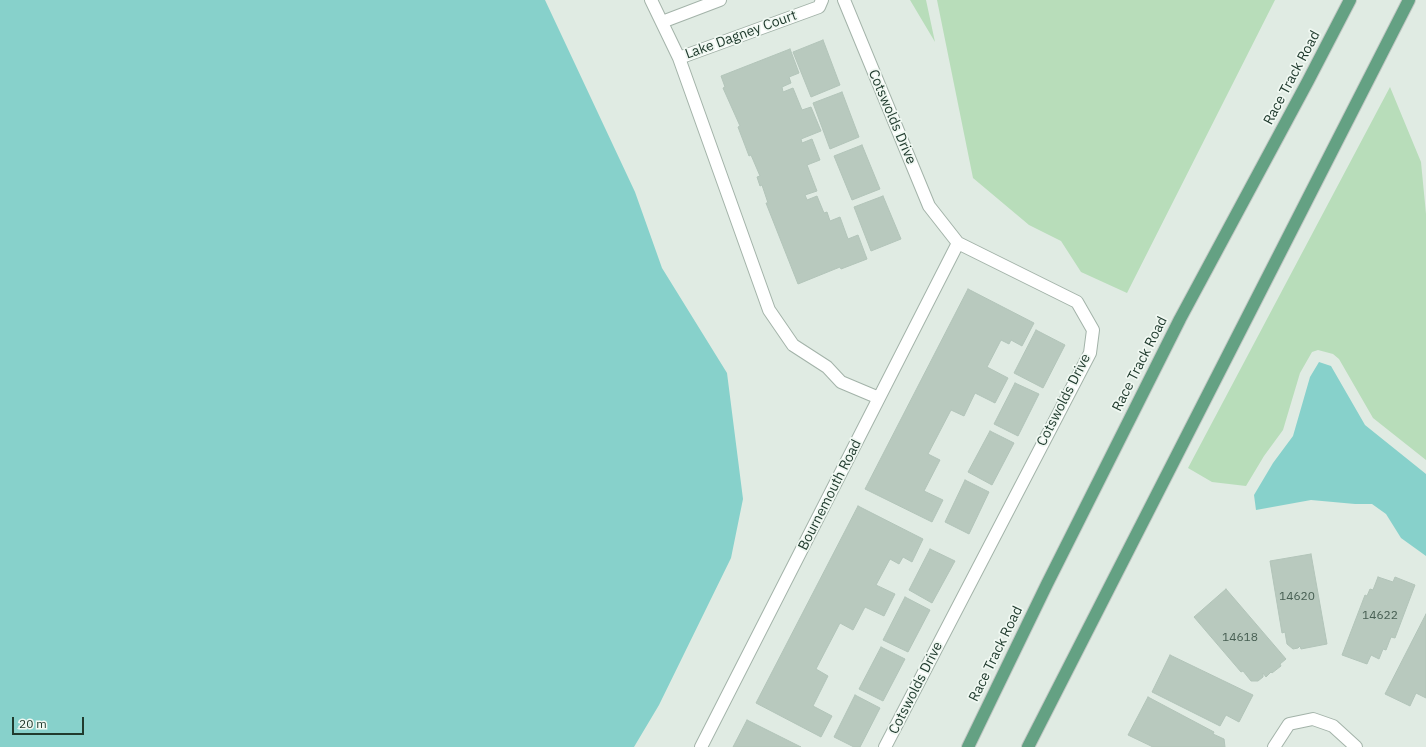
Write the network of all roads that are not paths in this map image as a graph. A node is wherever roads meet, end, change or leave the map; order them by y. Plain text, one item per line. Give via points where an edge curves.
1 (651, 0) edge
2 (720, 0) edge
3 (822, 0) edge
4 (844, 0) edge
5 (1350, 0) edge
6 (1409, 0) edge
7 (662, 22) junction
8 (679, 58) junction
9 (958, 243) junction
10 (879, 398) junction
11 (701, 747) edge
12 (885, 747) edge
13 (968, 747) edge
14 (1028, 747) edge
15 (1274, 747) edge
16 (1356, 747) edge

1 - 7 street
2 - 7 street
3 - 8 street, Lake Dagney Court via 819,7
4 - 9 street, Cotswolds Drive via 929,206
5 - 13 main road, Race Track Road via 1180,319
6 - 14 main road
7 - 8 street
8 - 10 street via 769,310 793,345 827,368 841,382
9 - 10 street, Bournemouth Road
9 - 12 street, Cotswolds Drive via 1077,302 1093,330 1090,353
10 - 11 street, Bournemouth Road
15 - 16 street via 1289,724 1313,718 1334,726

